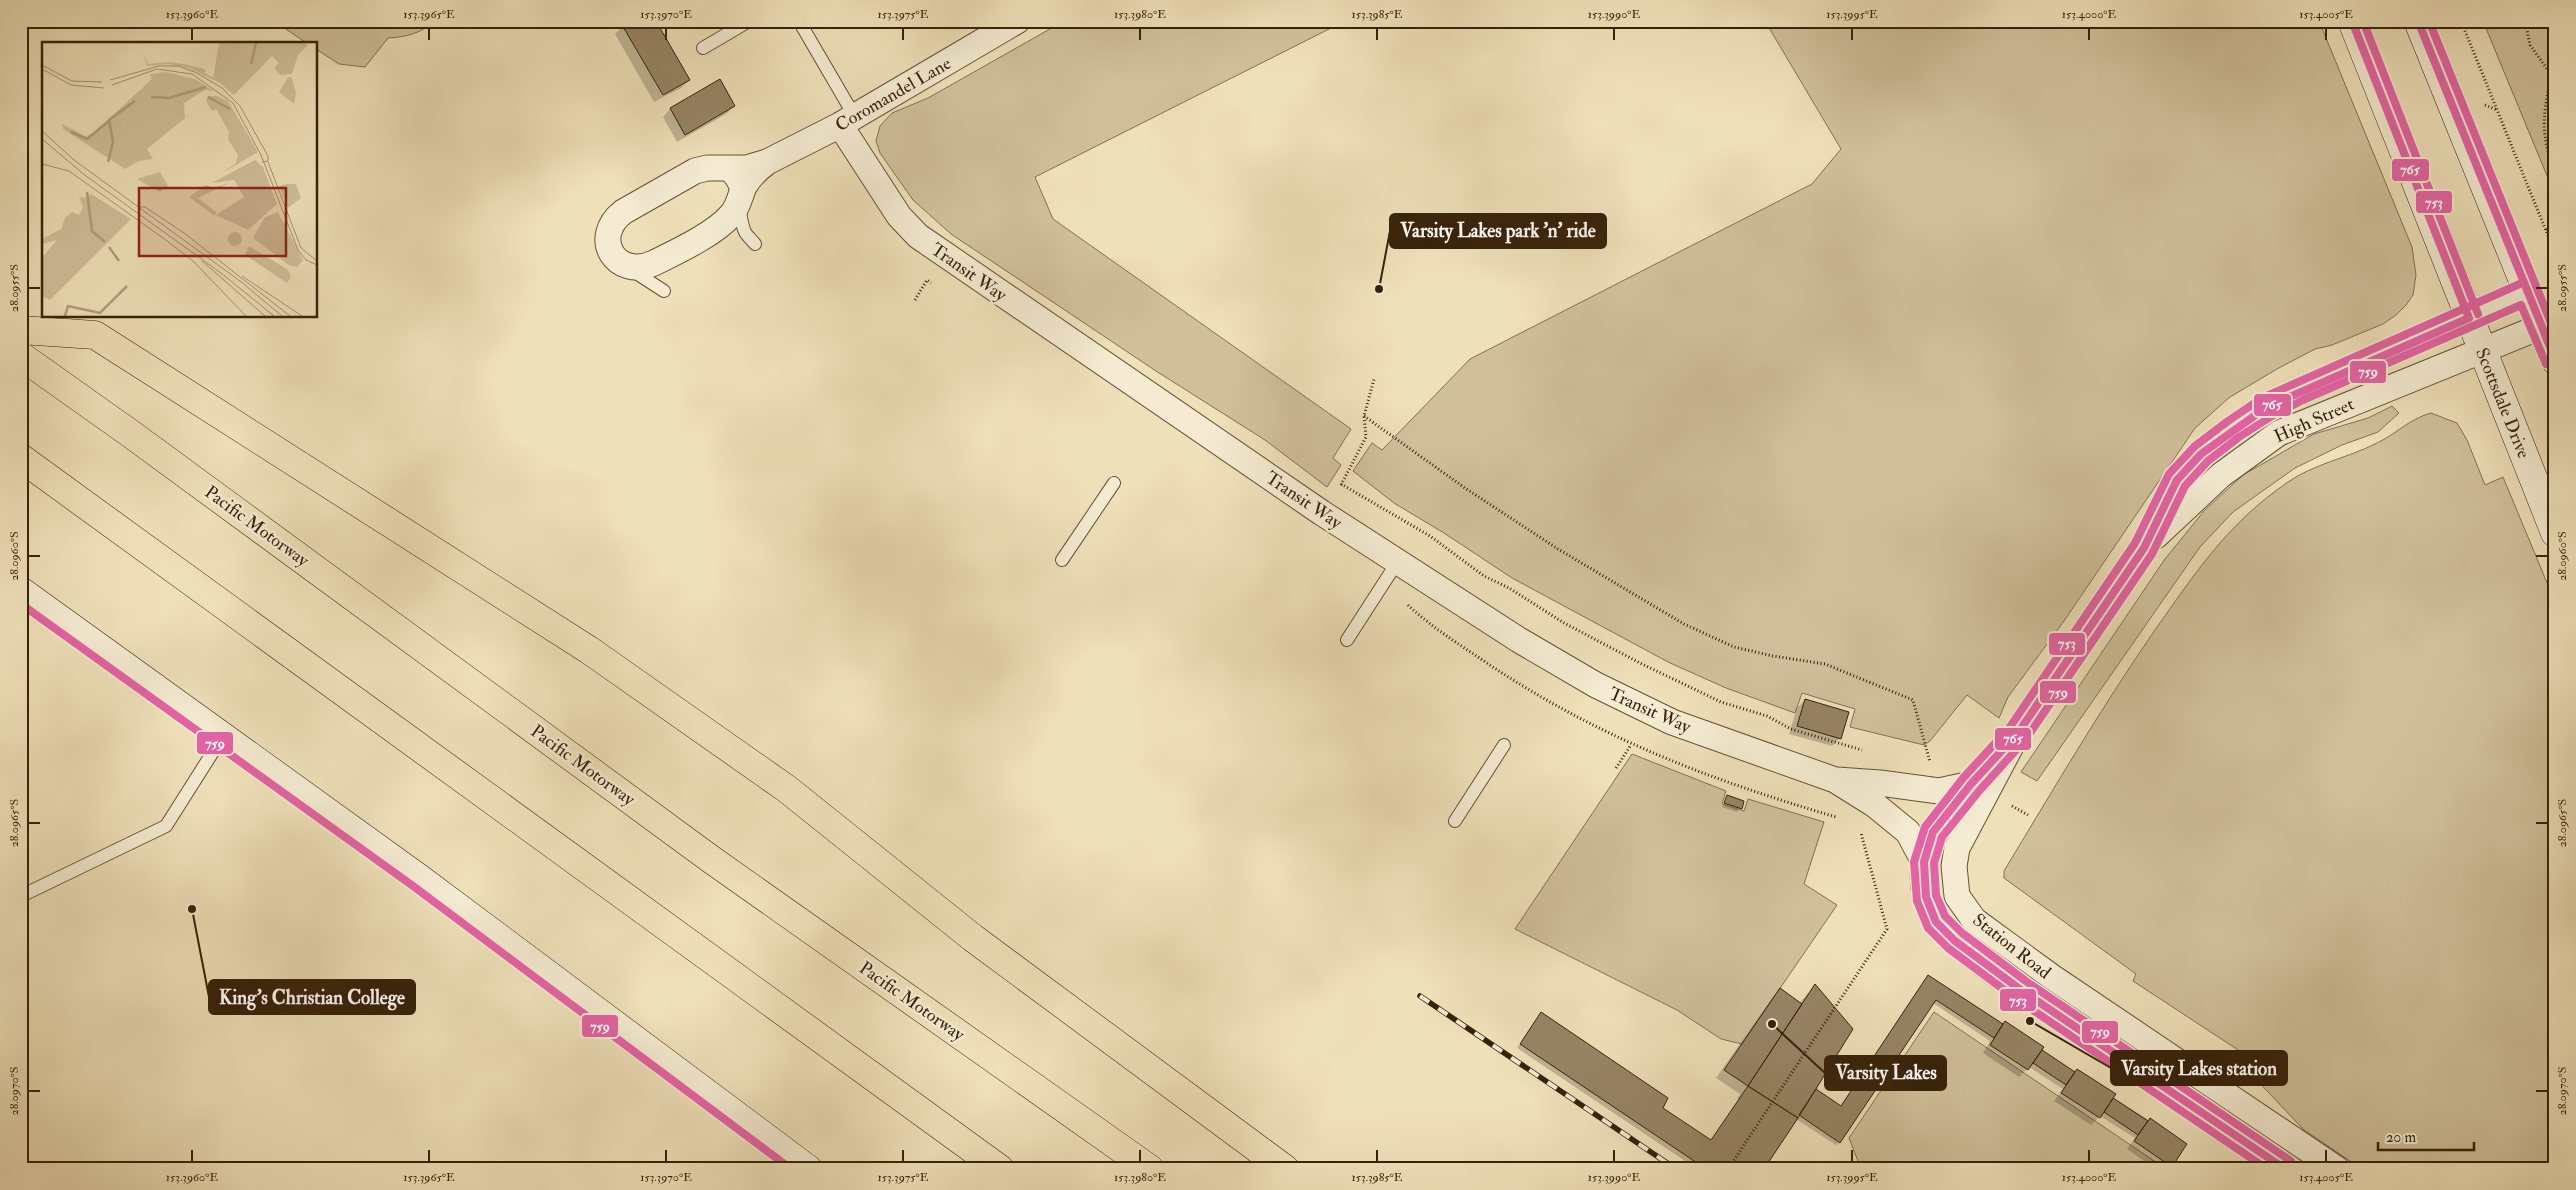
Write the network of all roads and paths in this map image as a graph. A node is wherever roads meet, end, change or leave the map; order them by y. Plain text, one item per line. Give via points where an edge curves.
1 (749, 21) edge
2 (800, 21) edge
3 (1017, 21) edge
4 (2352, 21) edge
5 (2418, 21) edge
6 (2461, 21) edge
7 (2525, 21) edge
8 (703, 48) dead end
9 (2553, 79) edge
10 (847, 121) junction
11 (767, 162) junction
12 (707, 168) junction
13 (2555, 177) edge
14 (739, 200) junction
15 (2555, 218) edge
16 (2546, 231) junction
17 (755, 244) dead end
18 (2555, 253) edge
19 (626, 266) junction
20 (664, 291) dead end
21 (2526, 292) junction
22 (2469, 318) junction
23 (2540, 327) junction
24 (21, 330) edge
25 (2482, 350) junction
26 (21, 356) edge
27 (2555, 360) edge
28 (1374, 379) dead end
29 (1364, 416) junction
30 (21, 458) edge
31 (1347, 472) dead end
32 (1114, 483) dead end
33 (1341, 484) dead end
34 (2555, 534) edge
35 (2144, 548) junction
36 (1062, 560) dead end
37 (1398, 561) junction
38 (21, 591) edge
39 (1347, 640) dead end
40 (2018, 734) junction
41 (223, 736) junction
42 (1504, 745) dead end
43 (1630, 745) dead end
44 (1930, 762) dead end
45 (1616, 768) dead end
46 (1835, 780) junction
47 (1869, 782) junction
48 (1971, 784) junction
49 (1455, 821) dead end
50 (1924, 862) junction
51 (21, 896) edge
52 (1887, 929) dead end
53 (1730, 1166) dead end
54 (808, 1169) edge
55 (1000, 1169) edge
56 (1150, 1169) edge
57 (1285, 1169) edge
58 (2285, 1169) edge
59 (2337, 1169) edge

1 - 8 lane
2 - 10 lane
3 - 10 street, Coromandel Lane
4 - 22 main road, Scottsdale Drive
5 - 21 main road
6 - 16 path
7 - 9 path via 2530,45
9 - 13 path via 2544,113 2544,137
10 - 11 street, Coromandel Lane
10 - 37 street, Transit Way via 899,216 918,236 1322,513
11 - 12 street, Coromandel Lane via 733,170
11 - 14 street, Coromandel Lane via 745,185
12 - 14 lane via 723,173 732,183
12 - 19 street, Coromandel Lane via 687,175 614,220 608,230 608,244 613,255
14 - 17 lane via 745,233
14 - 19 street, Coromandel Lane via 733,214 718,227 653,263 637,268
15 - 16 path
16 - 18 path
19 - 20 lane
21 - 22 street, High Street
21 - 23 main road
22 - 25 main road, Scottsdale Drive
22 - 35 street, High Street via 2299,391 2266,407 2233,429 2201,454 2177,480
23 - 25 street, High Street
23 - 27 main road
24 - 57 highway via 95,335 589,650 787,788 973,938
25 - 34 main road, Scottsdale Drive
25 - 35 street, High Street via 2279,433 2222,475
26 - 56 highway, Pacific Motorway via 712,860
28 - 29 path
29 - 31 path via 1366,437
29 - 44 path via 1558,550 1684,624 1734,647 1826,664 1913,700
30 - 55 highway
32 - 36 lane
33 - 47 path via 1430,536 1484,576 1642,664 1721,702 1767,716 1791,729 1875,754
35 - 40 street, High Street
37 - 39 lane
37 - 46 street, Transit Way via 1519,640 1596,685 1672,722
38 - 41 main road
40 - 48 street, Station Road
40 - 59 street, Station Road via 1957,848 1954,882 1957,896 1965,908 1974,920 2052,977
41 - 51 lane via 166,826
41 - 54 main road
42 - 49 lane
43 - 45 path
46 - 47 street, Transit Way
46 - 50 street, Transit Way via 1875,805 1908,832
47 - 48 street, Transit Way via 1939,791
48 - 50 street, Station Road via 1933,832
50 - 58 street, Station Road via 1926,897 1936,922 1955,942
52 - 53 path

